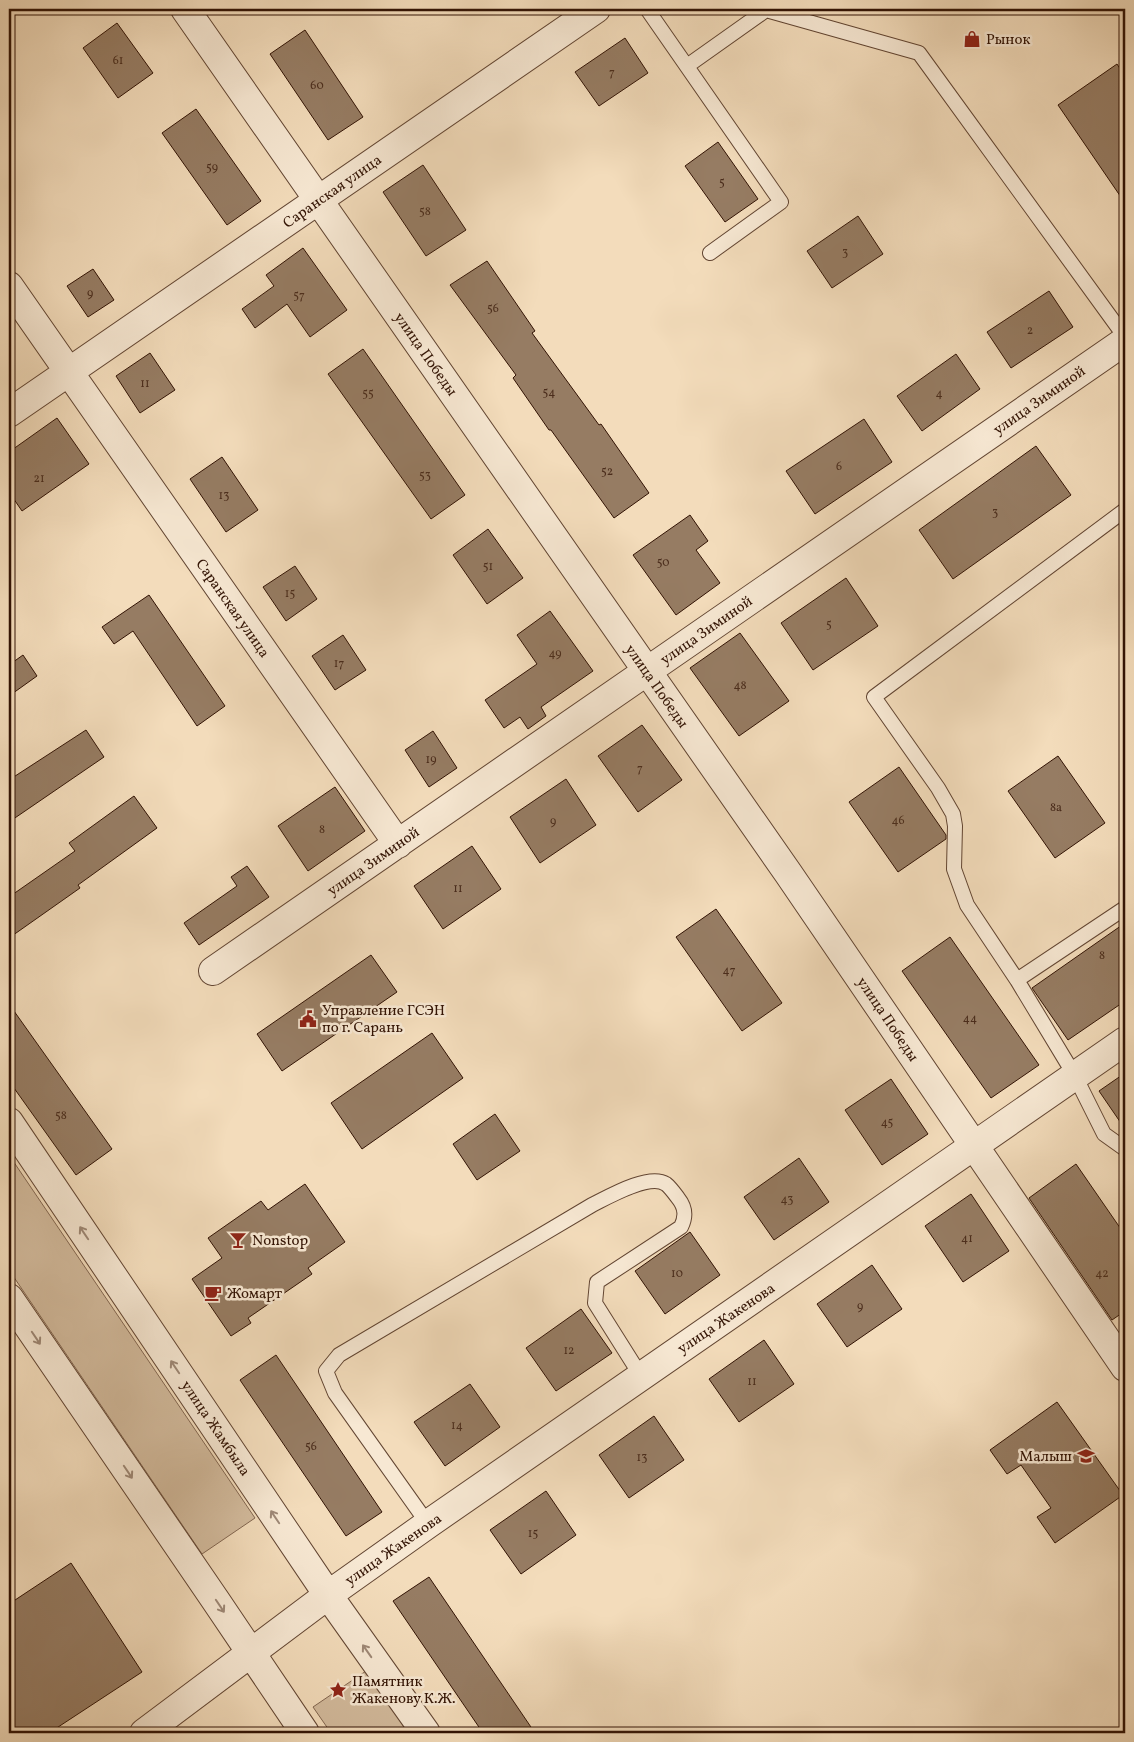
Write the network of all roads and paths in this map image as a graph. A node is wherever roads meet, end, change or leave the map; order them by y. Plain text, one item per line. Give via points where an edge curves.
1 (185, 9) edge
2 (596, 9) edge
3 (647, 9) edge
4 (687, 66) junction
5 (318, 200) junction
6 (710, 253) dead end
7 (9, 286) edge
8 (1125, 339) edge
9 (68, 372) junction
10 (9, 413) edge
11 (1125, 510) edge
12 (647, 671) junction
13 (398, 844) junction
14 (1125, 908) edge
15 (213, 971) dead end
16 (1016, 980) junction
17 (1125, 1042) edge
18 (1075, 1076) junction
19 (9, 1122) edge
20 (975, 1147) junction
21 (1125, 1149) edge
22 (9, 1298) edge
23 (1125, 1367) edge
24 (641, 1376) junction
25 (428, 1524) junction
26 (328, 1595) junction
27 (252, 1653) junction
28 (144, 1733) edge
29 (304, 1733) edge
30 (426, 1733) edge

1 - 5 street, улица Победы
2 - 5 street, Саранская улица
3 - 4 lane
4 - 6 lane via 781,202
4 - 8 lane via 766,10 919,53
5 - 9 street, Саранская улица
5 - 12 street, улица Победы
7 - 9 street, Саранская улица
8 - 12 street, улица Зиминой
9 - 10 street, Саранская улица
9 - 13 street, Саранская улица
11 - 16 lane via 874,697 938,788 952,814 955,826 954,870 967,905
12 - 13 street, улица Зиминой
12 - 20 street, улица Победы
13 - 15 street, улица Зиминой
14 - 16 lane
16 - 18 lane
17 - 18 street, улица Жакенова
18 - 20 street, улица Жакенова
18 - 21 lane via 1104,1134
26 -> 19 street, улица Жамбыла
20 - 23 street, улица Победы
20 - 24 street, улица Жакенова
22 -> 27 street
24 - 25 street, улица Жакенова
24 - 25 lane via 595,1303 597,1282 681,1227 685,1218 683,1204 665,1183 654,1181 621,1191 592,1205 339,1355 326,1371 335,1393
25 - 26 street, улица Жакенова
26 - 27 street, улица Жакенова
30 -> 26 street, улица Жамбыла
27 - 28 street
27 - 29 street

